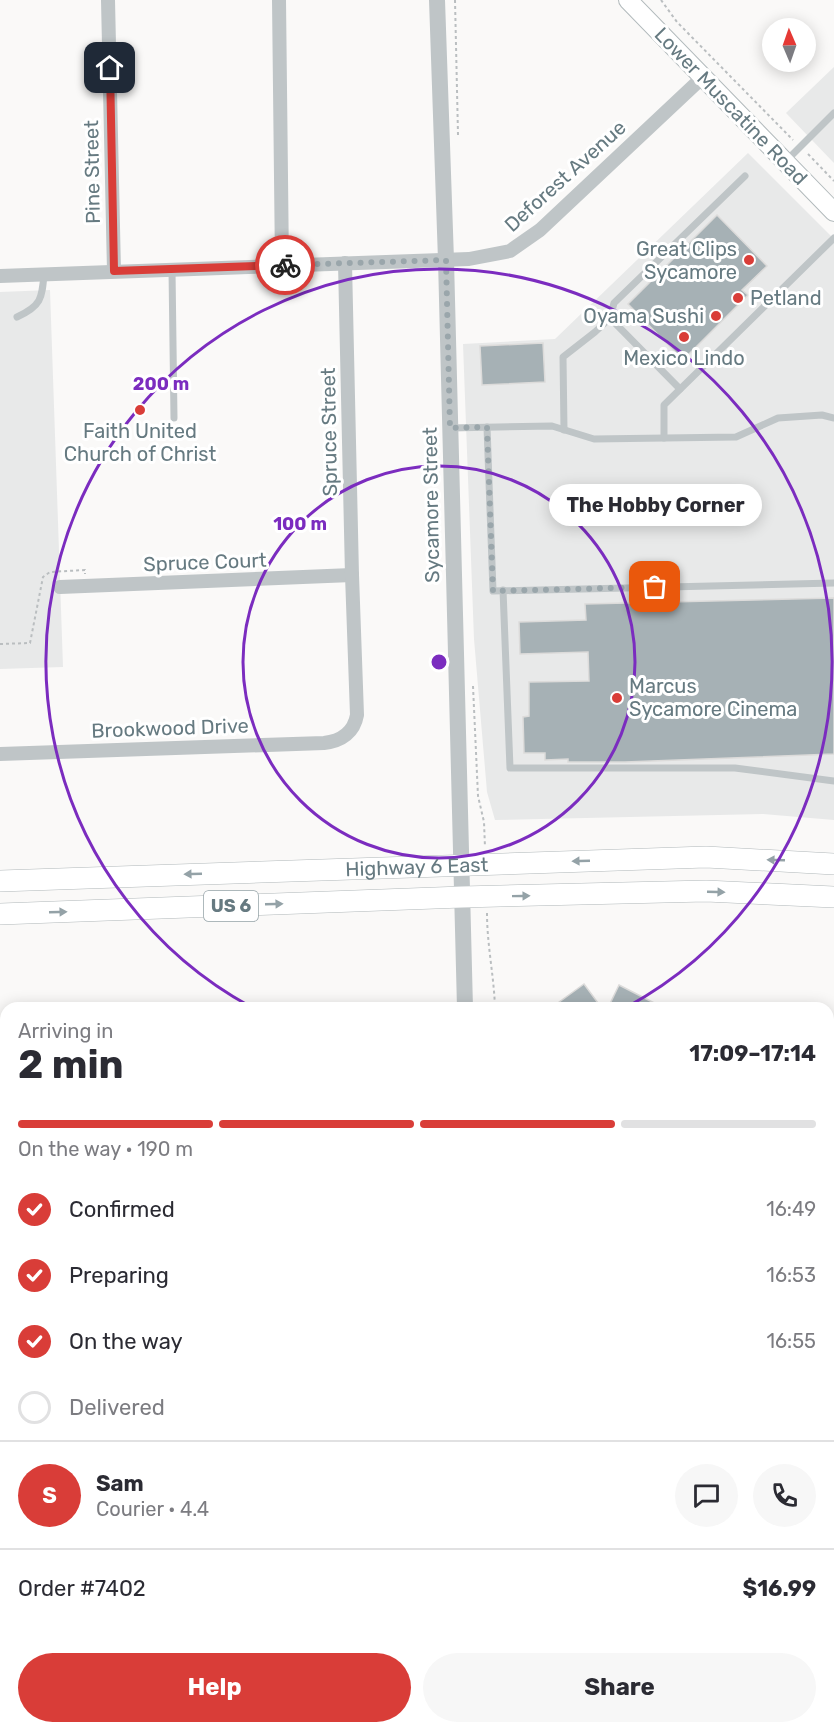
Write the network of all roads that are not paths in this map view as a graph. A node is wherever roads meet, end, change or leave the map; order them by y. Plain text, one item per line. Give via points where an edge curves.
1 (108, 0) edge
2 (279, 0) edge
3 (437, 0) edge
4 (628, 0) edge
5 (704, 75) junction
6 (834, 113) edge
7 (786, 161) junction
8 (744, 176) dead end
9 (834, 212) edge
10 (834, 238) edge
11 (446, 260) junction
12 (345, 263) junction
13 (282, 266) junction
14 (172, 270) junction
15 (114, 271) junction
16 (44, 274) junction
17 (0, 276) edge
18 (17, 317) dead end
19 (610, 318) junction
20 (680, 389) junction
21 (174, 418) dead end
22 (834, 418) edge
23 (487, 427) junction
24 (450, 428) junction
25 (564, 430) junction
26 (664, 438) junction
27 (352, 575) junction
28 (834, 583) edge
29 (60, 587) dead end
30 (503, 591) junction
31 (341, 738) joint
32 (0, 754) edge
33 (834, 781) edge
34 (461, 864) junction
35 (834, 864) edge
36 (0, 881) edge
37 (462, 897) junction
38 (834, 897) edge
39 (0, 914) edge
40 (465, 1002) edge

1 - 15 street, Pine Street
2 - 13 street
3 - 11 street, Sycamore Street
4 - 5 main road, Lower Muscatine Road
5 - 7 main road, Lower Muscatine Road
5 - 11 street, Deforest Avenue via 525,242 490,255
6 - 7 lane
7 - 9 main road, Lower Muscatine Road
8 - 19 lane via 614,303
10 - 20 lane
11 - 12 street, Deforest Avenue
11 - 24 street, Sycamore Street
12 - 13 street, Deforest Avenue
12 - 27 street, Spruce Street
13 - 14 street, Deforest Avenue
14 - 15 street, Deforest Avenue
14 - 21 lane
15 - 16 street, Deforest Avenue
16 - 17 street, Deforest Avenue
16 - 18 lane via 42,296 31,310
19 - 20 lane
19 - 25 lane via 563,357
20 - 26 lane via 664,405
22 - 26 lane via 778,418 736,437
23 - 24 lane
23 - 25 lane via 552,426
23 - 30 lane via 493,591
24 - 34 street, Sycamore Street
25 - 26 lane via 594,439
27 - 29 street, Spruce Court
27 - 31 street, Spruce Street via 357,715 355,726
28 - 30 lane
30 - 33 lane via 510,768 735,768
31 - 32 street, Brookwood Drive via 324,743
35 -> 34 main road, Highway 6 East / US 6 via 706,857
34 -> 36 main road, Highway 6 East / US 6
34 - 37 street, Sycamore Street
37 -> 38 main road, Highway 6 East / US 6 via 706,891
39 -> 37 main road, Highway 6 East / US 6
37 - 40 street, Sycamore Street

